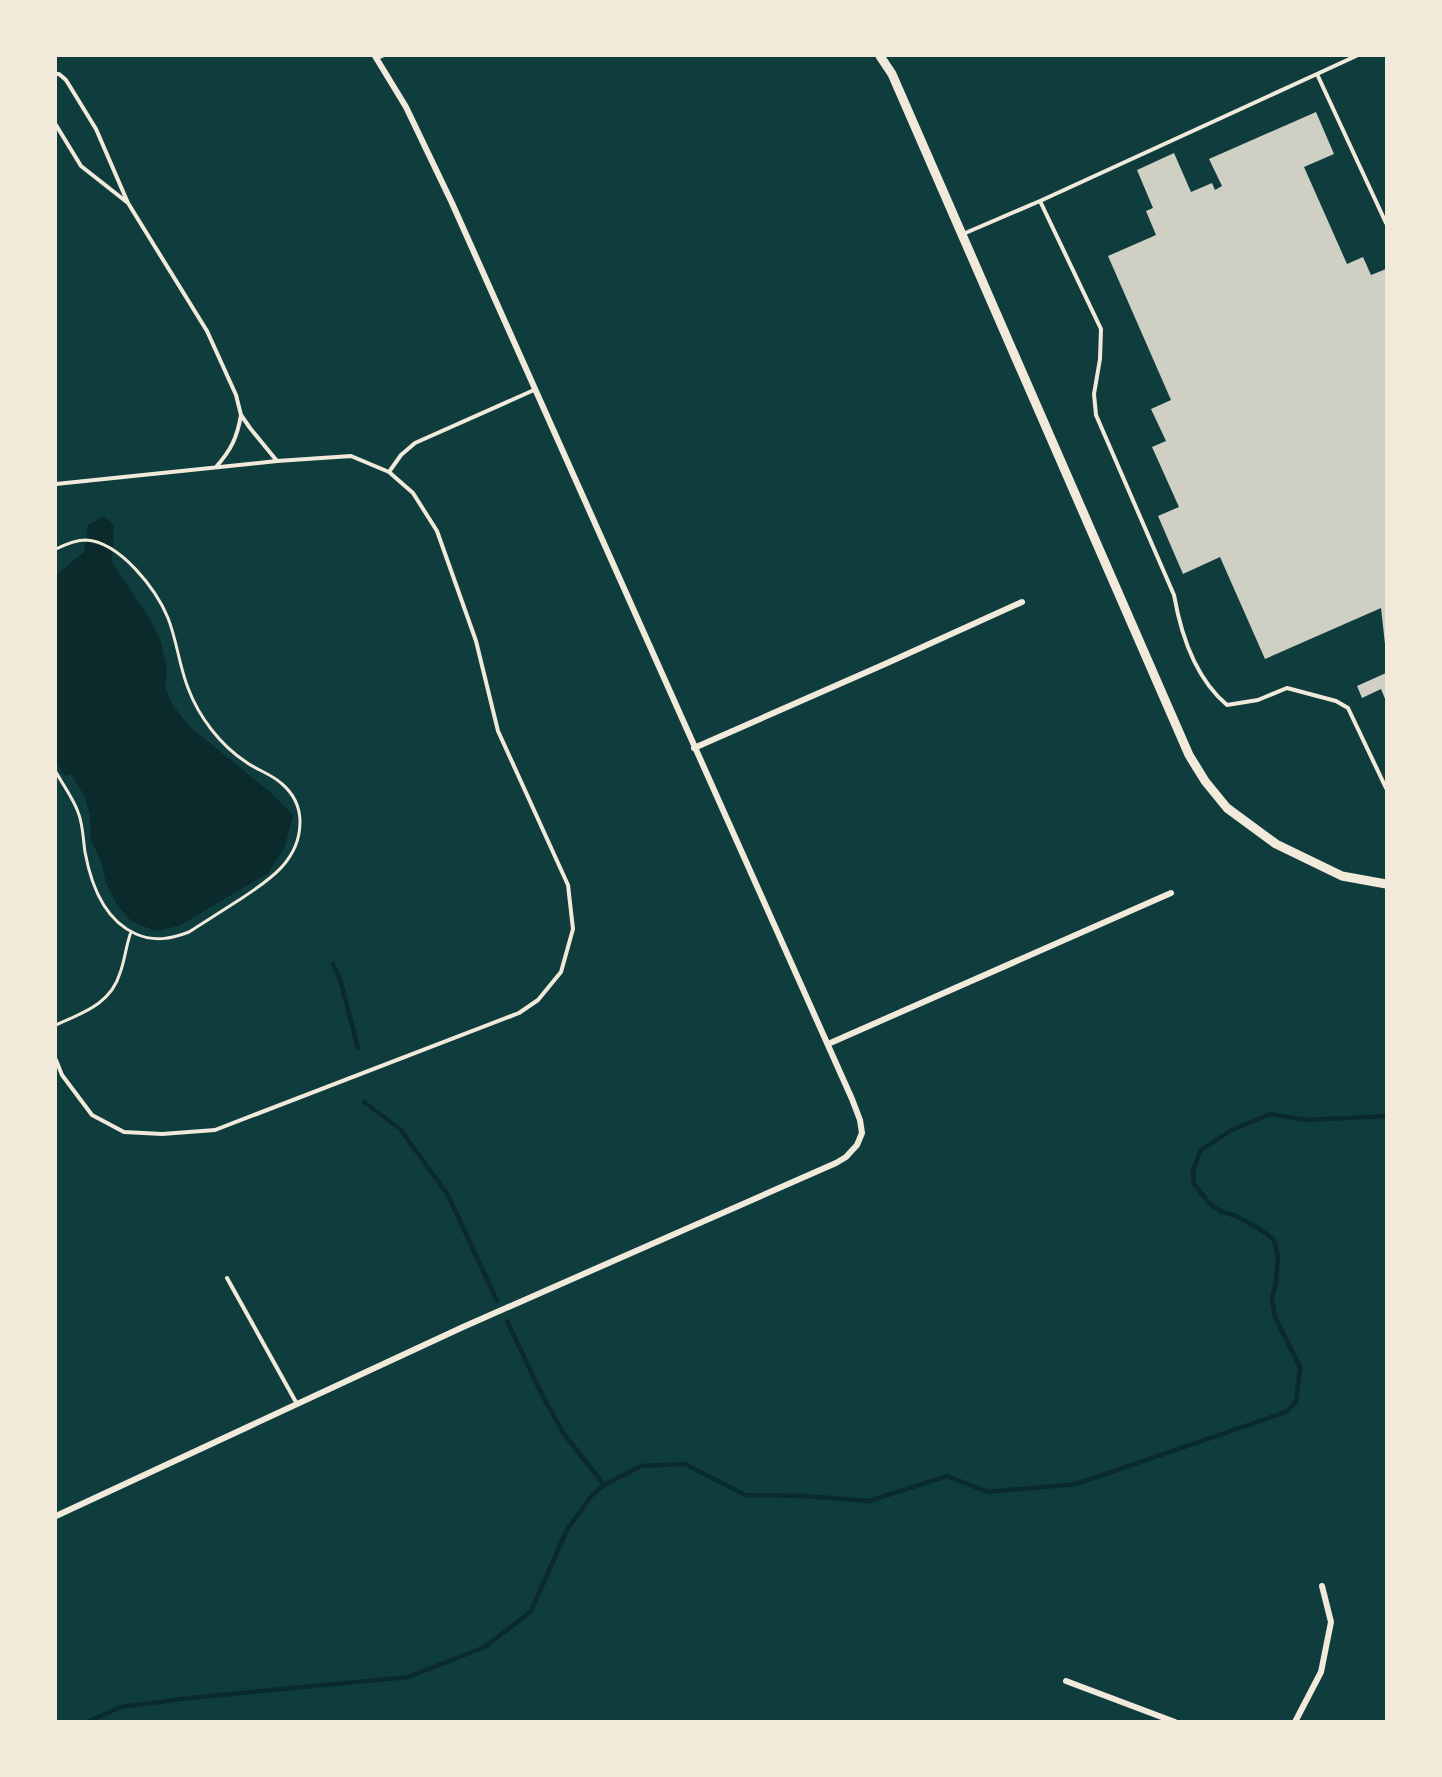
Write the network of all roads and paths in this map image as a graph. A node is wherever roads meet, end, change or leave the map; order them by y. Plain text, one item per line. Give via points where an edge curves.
1 (378, 56) edge
2 (880, 56) edge
3 (1356, 56) edge
4 (56, 74) edge
5 (1317, 74) junction
6 (56, 125) edge
7 (1040, 201) junction
8 (129, 203) junction
9 (1386, 223) edge
10 (962, 235) junction
11 (534, 390) junction
12 (241, 415) junction
13 (276, 461) junction
14 (215, 468) junction
15 (389, 472) junction
16 (56, 484) edge
17 (56, 549) edge
18 (1022, 602) dead end
19 (694, 748) junction
20 (56, 772) edge
21 (1386, 788) edge
22 (1386, 884) edge
23 (1172, 893) dead end
24 (131, 932) junction
25 (56, 1024) edge
26 (828, 1044) junction
27 (56, 1060) edge
28 (227, 1278) dead end
29 (297, 1404) junction
30 (56, 1516) edge
31 (1322, 1586) dead end
32 (1066, 1681) dead end
33 (1175, 1722) edge
34 (1295, 1722) edge

1 - 11 street via 452,203
2 - 10 street via 892,74
3 - 5 lane
4 - 8 lane via 66,80 91,121
5 - 7 lane
5 - 9 lane
6 - 8 lane via 81,166
7 - 10 lane
7 - 21 lane via 1101,329 1094,394 1096,415 1174,595 1193,660 1214,695 1227,705 1258,700 1287,688 1348,708
8 - 12 lane via 207,331
10 - 22 street via 1189,755 1205,781 1227,808 1276,844 1342,876
11 - 15 lane via 415,443
11 - 19 street
12 - 13 lane
12 - 14 lane via 230,451
13 - 14 lane
13 - 15 lane via 351,456
14 - 16 lane
15 - 27 lane via 413,493 437,531 476,641 498,731 568,885 573,929 561,972 538,1000 519,1013 215,1130 124,1132 92,1115 62,1075
17 - 24 path via 82,540 106,545 141,575 161,603 186,681 208,724 245,762 283,785 298,808 300,825 292,854 269,880 181,935 151,940
18 - 19 street
19 - 26 street
20 - 24 path via 79,813 88,866 101,900 115,921
23 - 26 street
24 - 25 path via 112,991 94,1007
26 - 29 street via 860,1119 862,1133 846,1156
28 - 29 lane
29 - 30 street
31 - 34 street via 1331,1622 1322,1672
32 - 33 street

